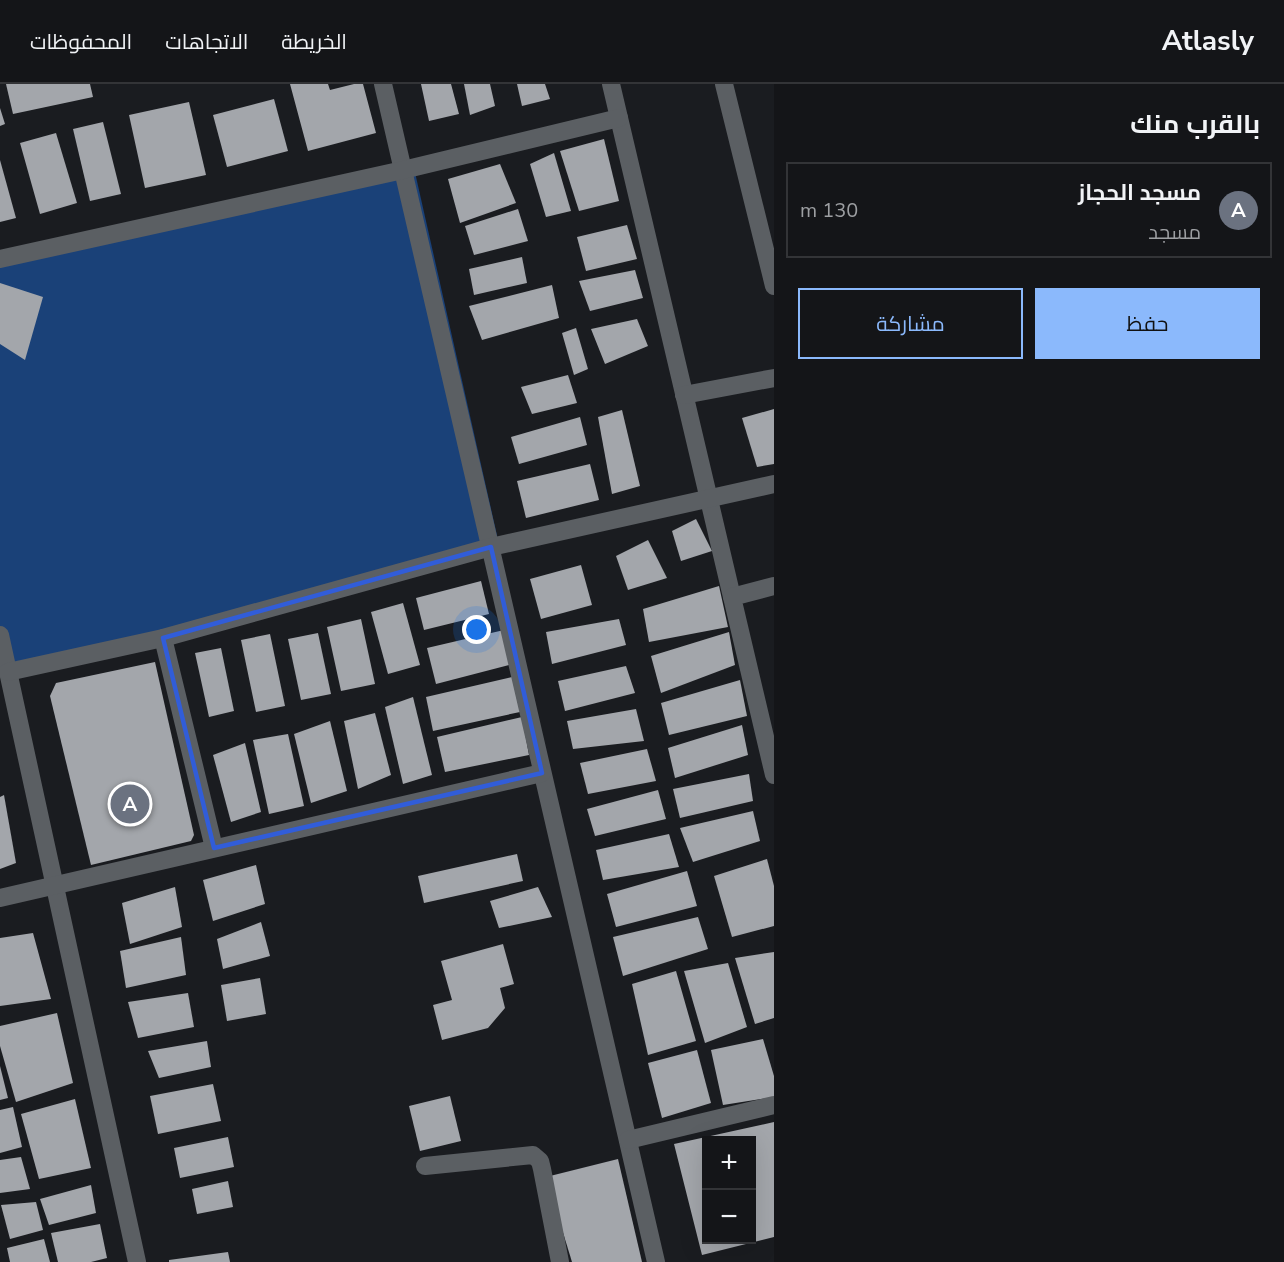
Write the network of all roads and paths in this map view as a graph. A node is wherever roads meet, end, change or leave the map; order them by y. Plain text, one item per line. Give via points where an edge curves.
1 (383, 84) edge
2 (611, 84) edge
3 (724, 84) edge
4 (619, 118) junction
5 (403, 170) junction
6 (0, 259) edge
7 (774, 286) edge
8 (774, 378) edge
9 (684, 395) junction
10 (774, 484) edge
11 (709, 499) junction
12 (491, 547) junction
13 (774, 586) edge
14 (732, 597) junction
15 (0, 635) edge
16 (163, 639) junction
17 (8, 672) junction
18 (542, 773) junction
19 (774, 775) edge
20 (214, 848) junction
21 (54, 884) junction
22 (0, 898) edge
23 (774, 1105) edge
24 (628, 1140) junction
25 (425, 1166) dead end
26 (137, 1262) edge
27 (560, 1262) edge
28 (656, 1262) edge

1 - 5 street
2 - 4 street
3 - 7 street
4 - 5 street
4 - 9 street
5 - 6 street
5 - 12 street
8 - 9 street
9 - 11 street
10 - 11 street
11 - 12 street
11 - 14 street
12 - 16 street
12 - 18 street
13 - 14 street
14 - 19 street
15 - 17 street
16 - 17 street
16 - 20 street
17 - 21 street
18 - 20 street
18 - 24 street
20 - 21 street
21 - 22 street
21 - 26 street
23 - 24 street
24 - 28 street
25 - 27 street via 533,1155 540,1161

